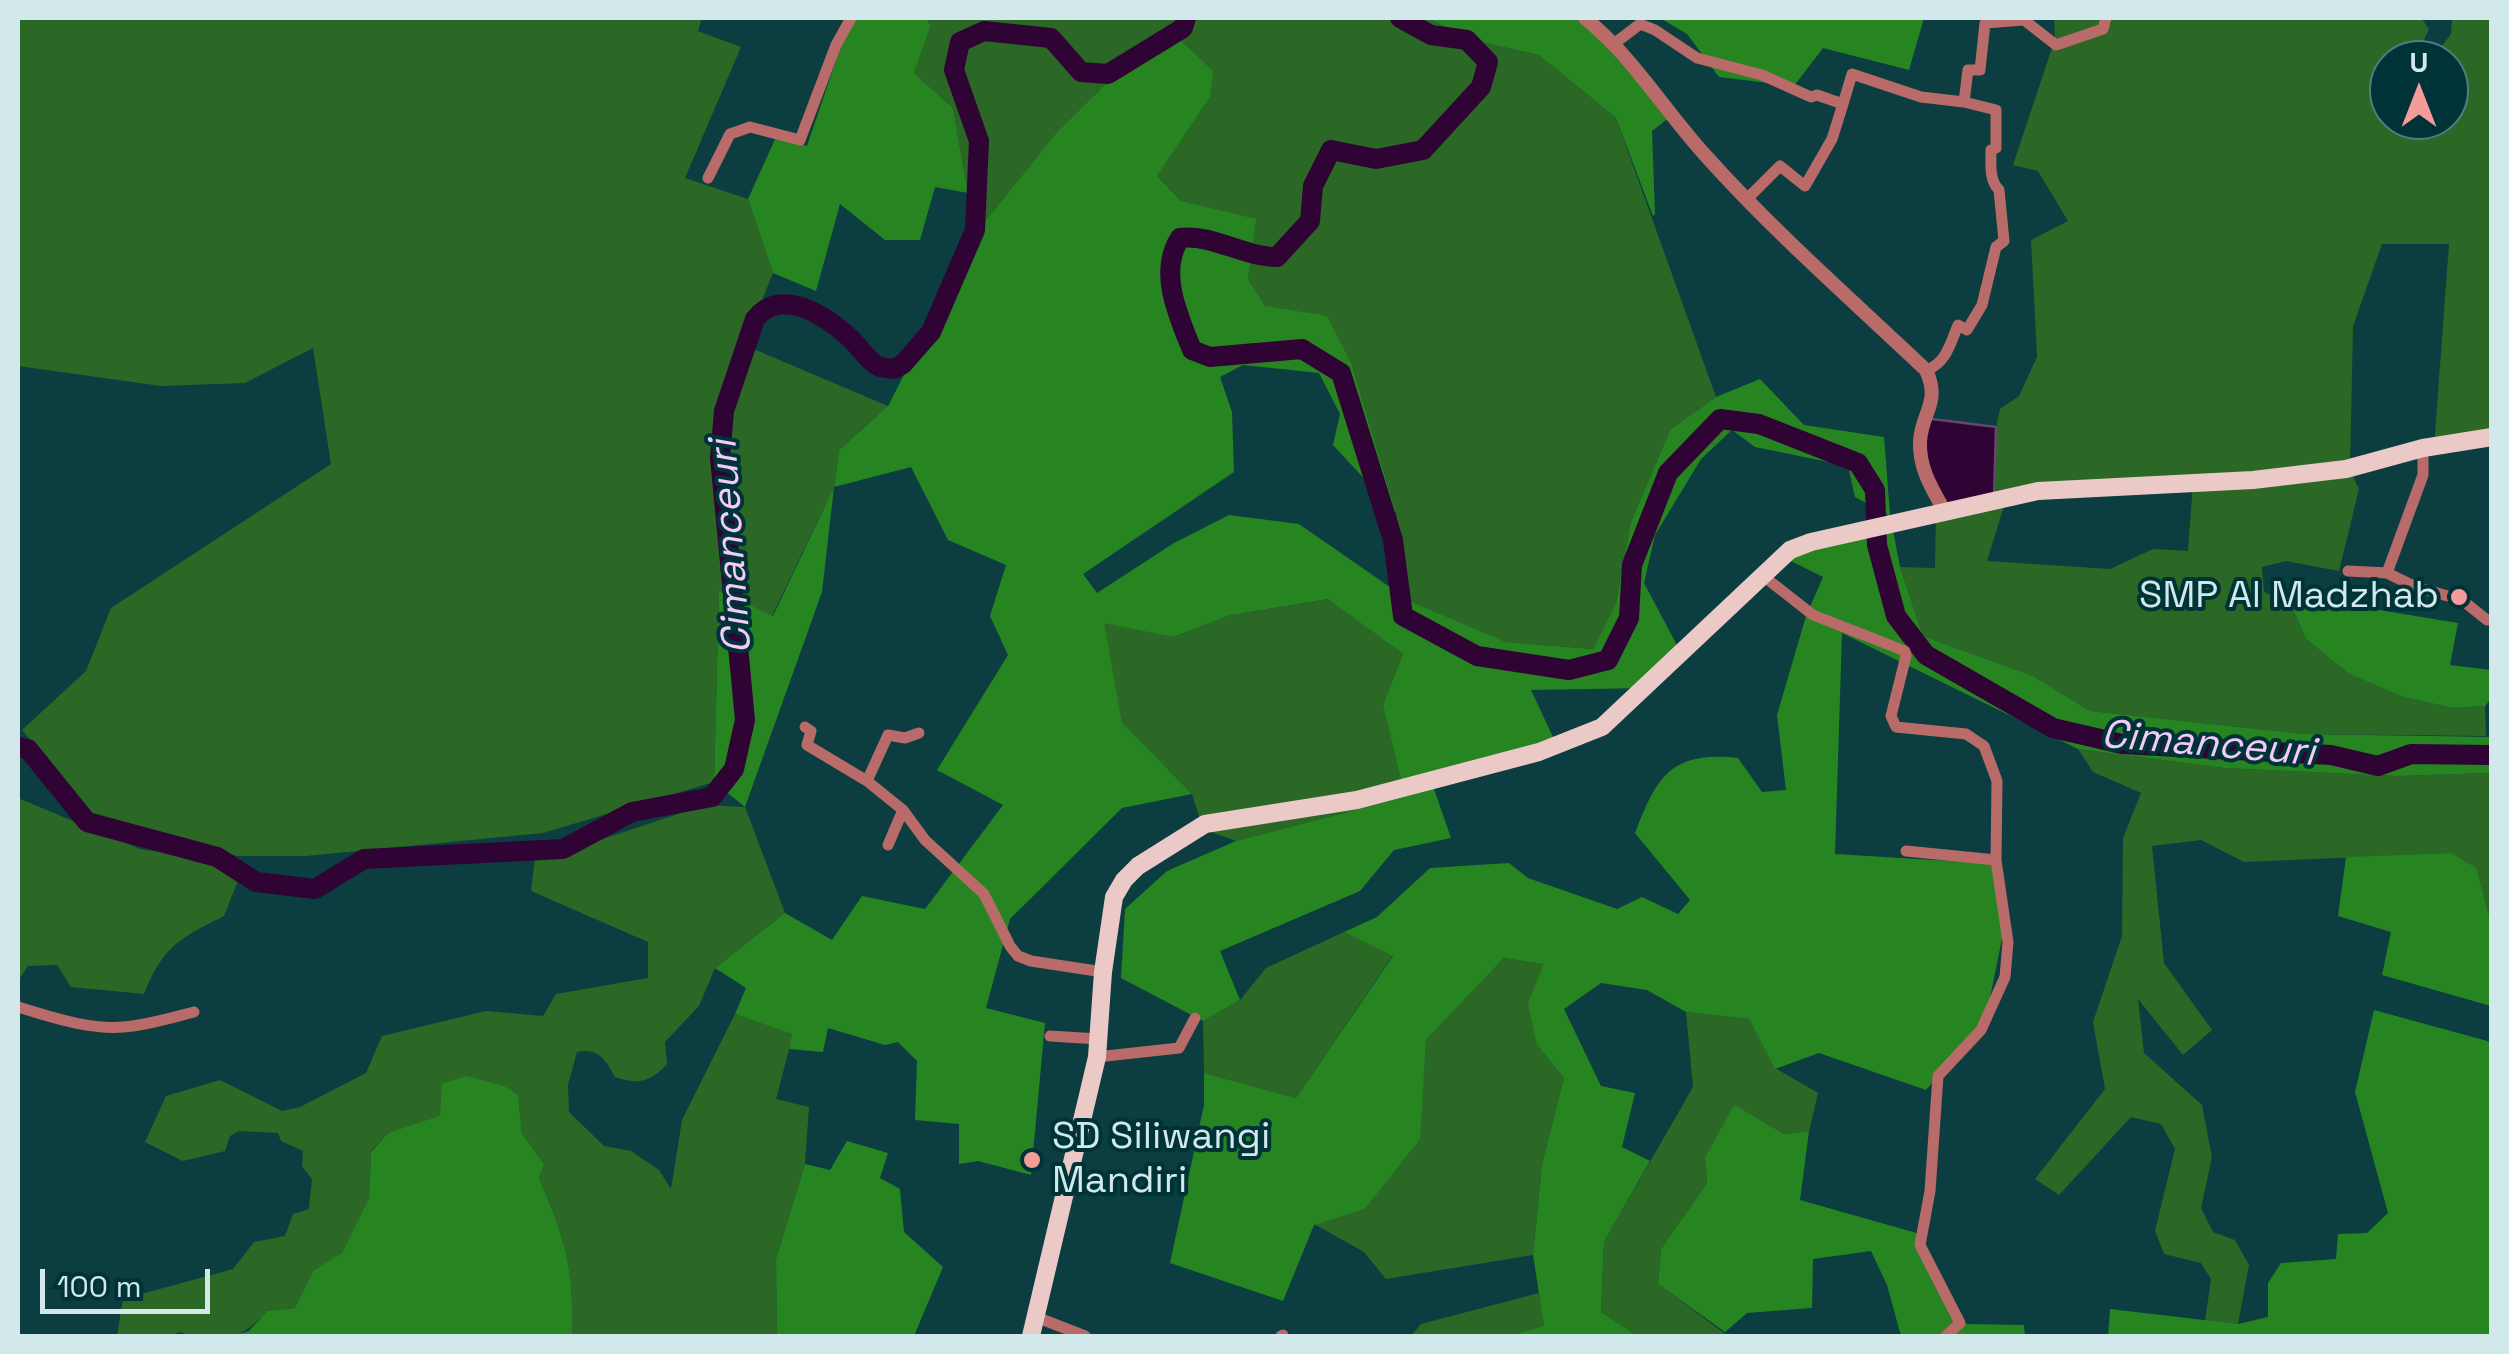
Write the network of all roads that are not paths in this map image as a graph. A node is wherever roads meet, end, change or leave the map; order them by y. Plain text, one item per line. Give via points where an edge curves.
1 (850, 18) edge
2 (1585, 18) edge
3 (2106, 18) edge
4 (2015, 19) edge
5 (1615, 43) junction
6 (1964, 102) junction
7 (1843, 104) junction
8 (708, 178) dead end
9 (1746, 200) junction
10 (1926, 370) junction
11 (2492, 438) edge
12 (2423, 448) junction
13 (1944, 510) junction
14 (2348, 571) dead end
15 (2387, 573) junction
16 (1762, 576) junction
17 (2487, 620) dead end
18 (805, 727) dead end
19 (919, 734) dead end
20 (867, 780) junction
21 (903, 810) junction
22 (888, 845) dead end
23 (1906, 851) dead end
24 (1996, 860) junction
25 (1103, 972) junction
26 (18, 1006) edge
27 (194, 1012) dead end
28 (1195, 1018) dead end
29 (1050, 1036) dead end
30 (1098, 1048) junction
31 (1036, 1317) junction
32 (1031, 1336) edge
33 (1086, 1336) edge
34 (1946, 1336) edge

1 - 8 street via 800,140 750,127 730,134
2 - 5 street
3 - 4 street via 2103,29 2056,45
4 - 6 street via 1986,23 1980,70 1968,70
5 - 7 street via 1640,24 1697,58
5 - 9 street
6 - 7 street via 1922,97 1852,74
6 - 10 street via 1996,110 1991,172 2004,241 1996,247 1982,304 1967,330 1958,325 1946,353
7 - 9 street via 1832,140 1805,186 1780,166
9 - 10 street
10 - 13 street via 1933,400 1920,438 1923,472
11 - 12 main road
12 - 13 main road via 2346,470 2038,492
12 - 15 street via 2423,475
13 - 16 main road via 1790,550
14 - 15 street
15 - 17 street via 2462,600
16 - 24 street via 1813,615 1904,651 1891,716 1896,727 1966,734 1984,746 1998,781
16 - 25 main road via 1602,728 1357,800 1206,824 1124,880 1114,897
18 - 20 street via 811,731 807,744
19 - 20 street via 888,735
20 - 21 street
21 - 22 street
21 - 25 street via 984,894 1018,956
23 - 24 street
24 - 34 street via 2008,942 2004,977 1981,1030 1938,1076 1920,1245 1960,1322
25 - 30 main road
26 - 27 street via 61,1020 130,1027
28 - 30 street via 1179,1048
29 - 30 street
30 - 31 main road
31 - 32 main road
31 - 33 street

